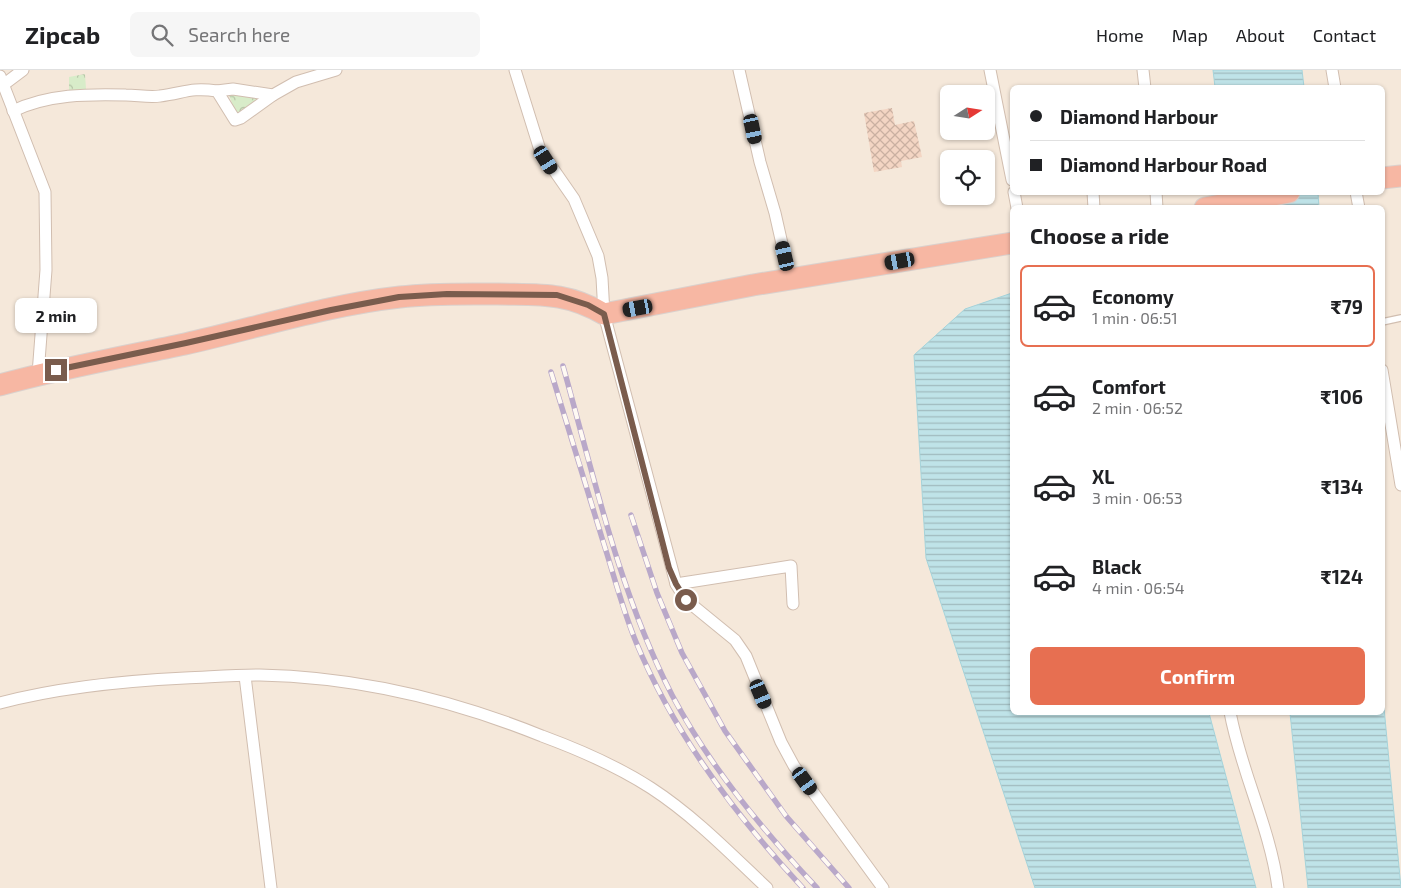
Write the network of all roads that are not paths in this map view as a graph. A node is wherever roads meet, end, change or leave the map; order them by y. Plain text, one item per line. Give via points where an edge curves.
1 (24, 70) edge
2 (336, 70) edge
3 (515, 70) edge
4 (739, 70) edge
5 (990, 70) edge
6 (1143, 70) edge
7 (1332, 70) edge
8 (2, 80) edge
9 (1145, 85) edge
10 (1334, 85) edge
11 (217, 91) junction
12 (273, 95) junction
13 (13, 111) junction
14 (1009, 159) edge
15 (1401, 176) edge
16 (1385, 178) edge
17 (1273, 195) edge
18 (1221, 205) edge
19 (1010, 243) edge
20 (790, 279) junction
21 (604, 314) junction
22 (1401, 318) edge
23 (1385, 321) edge
24 (38, 374) junction
25 (0, 384) edge
26 (1385, 388) edge
27 (1401, 485) edge
28 (676, 584) junction
29 (793, 604) dead end
30 (245, 676) junction
31 (0, 703) edge
32 (1231, 715) edge
33 (271, 888) edge
34 (767, 888) edge
35 (883, 888) edge
36 (1278, 888) edge

1 - 8 street
2 - 12 street via 296,82
3 - 21 street via 540,150 574,199 598,256
4 - 20 street
5 - 14 street
6 - 9 street
7 - 10 street
8 - 13 street
11 - 12 street via 232,89
11 - 12 street via 235,120
11 - 13 street via 196,88 160,96 64,97 38,101
13 - 24 street via 44,192 46,270
15 - 16 highway
17 - 18 highway
19 - 20 highway
20 - 21 highway
21 - 24 highway via 557,295 399,297
21 - 28 street
22 - 23 lane
24 - 25 highway
26 - 27 street
28 - 29 street via 791,566
28 - 35 street via 686,600 735,640 746,656 794,766
30 - 31 street via 133,681 62,690
30 - 33 street
30 - 34 street via 330,681 406,693 456,705 563,744 650,787 681,809
32 - 36 street via 1268,837

